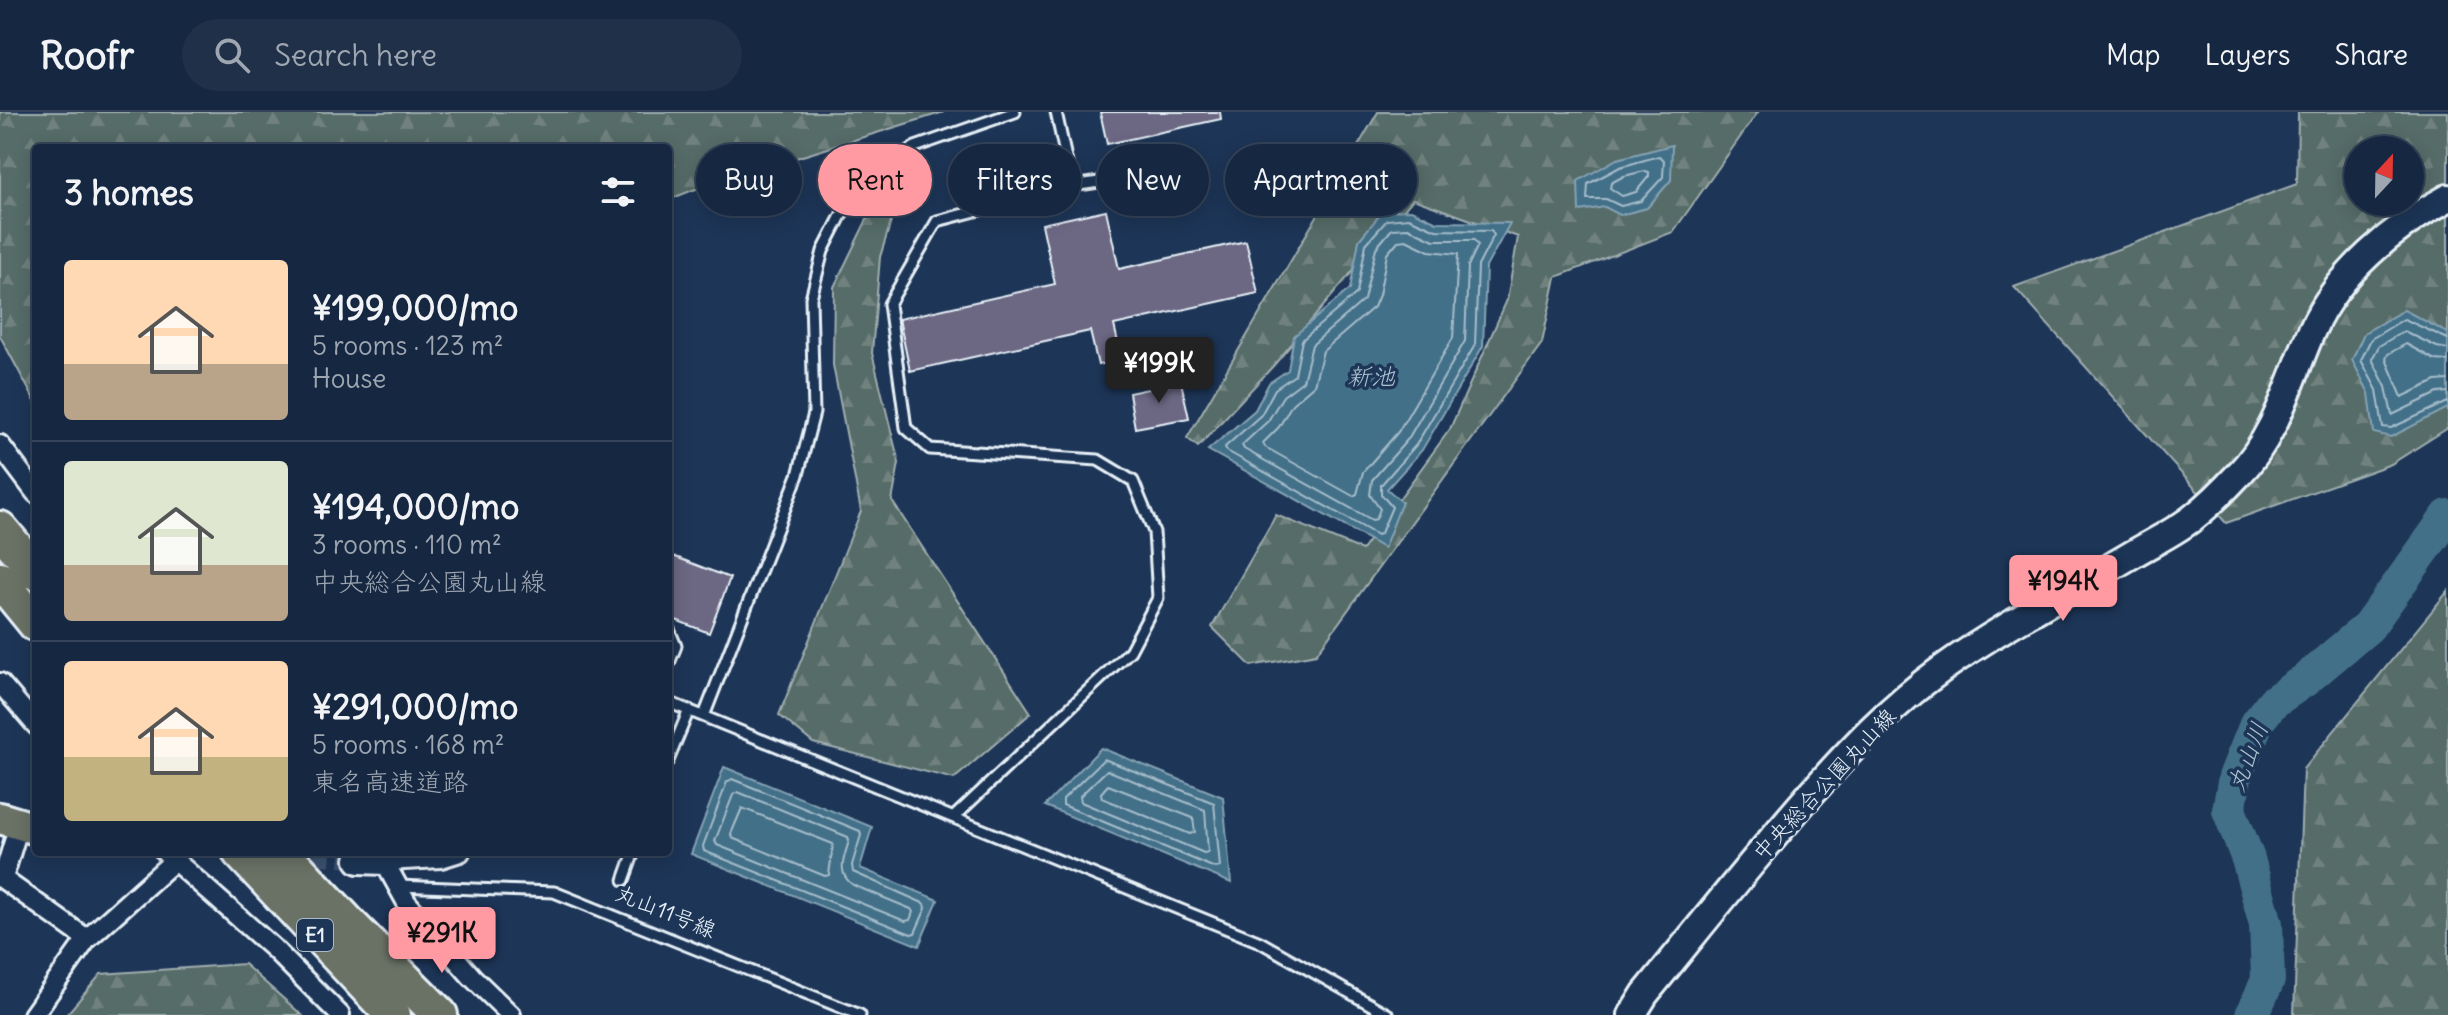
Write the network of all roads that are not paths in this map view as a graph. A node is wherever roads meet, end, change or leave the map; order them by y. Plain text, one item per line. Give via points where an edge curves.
1 (1015, 112) edge
2 (1056, 112) edge
3 (1063, 144) edge
4 (2448, 198) edge
5 (956, 216) edge
6 (0, 445) edge
7 (32, 488) edge
8 (0, 529) edge
9 (32, 567) edge
10 (0, 580) edge
11 (32, 619) edge
12 (672, 636) edge
13 (672, 656) edge
14 (0, 683) edge
15 (672, 704) edge
16 (689, 710) junction
17 (704, 716) junction
18 (32, 720) edge
19 (672, 751) edge
20 (954, 817) junction
21 (18, 824) edge
22 (170, 856) edge
23 (244, 856) edge
24 (286, 856) edge
25 (447, 856) edge
26 (633, 856) edge
27 (374, 858) edge
28 (1, 878) edge
29 (624, 880) dead end
30 (398, 886) junction
31 (87, 939) junction
32 (33, 1015) edge
33 (340, 1015) edge
34 (393, 1015) edge
35 (440, 1015) edge
36 (511, 1015) edge
37 (860, 1015) edge
38 (1389, 1015) edge
39 (1632, 1015) edge

1 - 17 lane via 915,147 881,170 845,208 823,251 811,298 814,413 798,475
2 - 3 lane
4 - 39 street, 中央総合公園丸山線 via 2360,260 2332,294 2264,440 2242,472 2193,518 2015,621 1903,698 1862,736 1759,853
5 - 20 lane via 937,221 889,304 906,428 930,449 1098,460 1133,481 1154,532 1158,598 1130,651
6 - 7 street
8 - 9 highway
10 - 11 highway
12 - 13 lane
14 - 18 street
15 - 16 lane
16 - 17 lane
16 - 19 lane
17 - 20 lane
20 - 38 lane via 1260,942
21 - 28 street
22 - 31 street
22 - 33 street
23 - 34 highway, E1
24 - 35 highway, E1
25 - 27 street
26 - 29 lane
27 - 30 street
28 - 31 street
30 - 36 street via 407,903
30 - 37 lane, 丸山11号線 via 554,892
31 - 32 street

